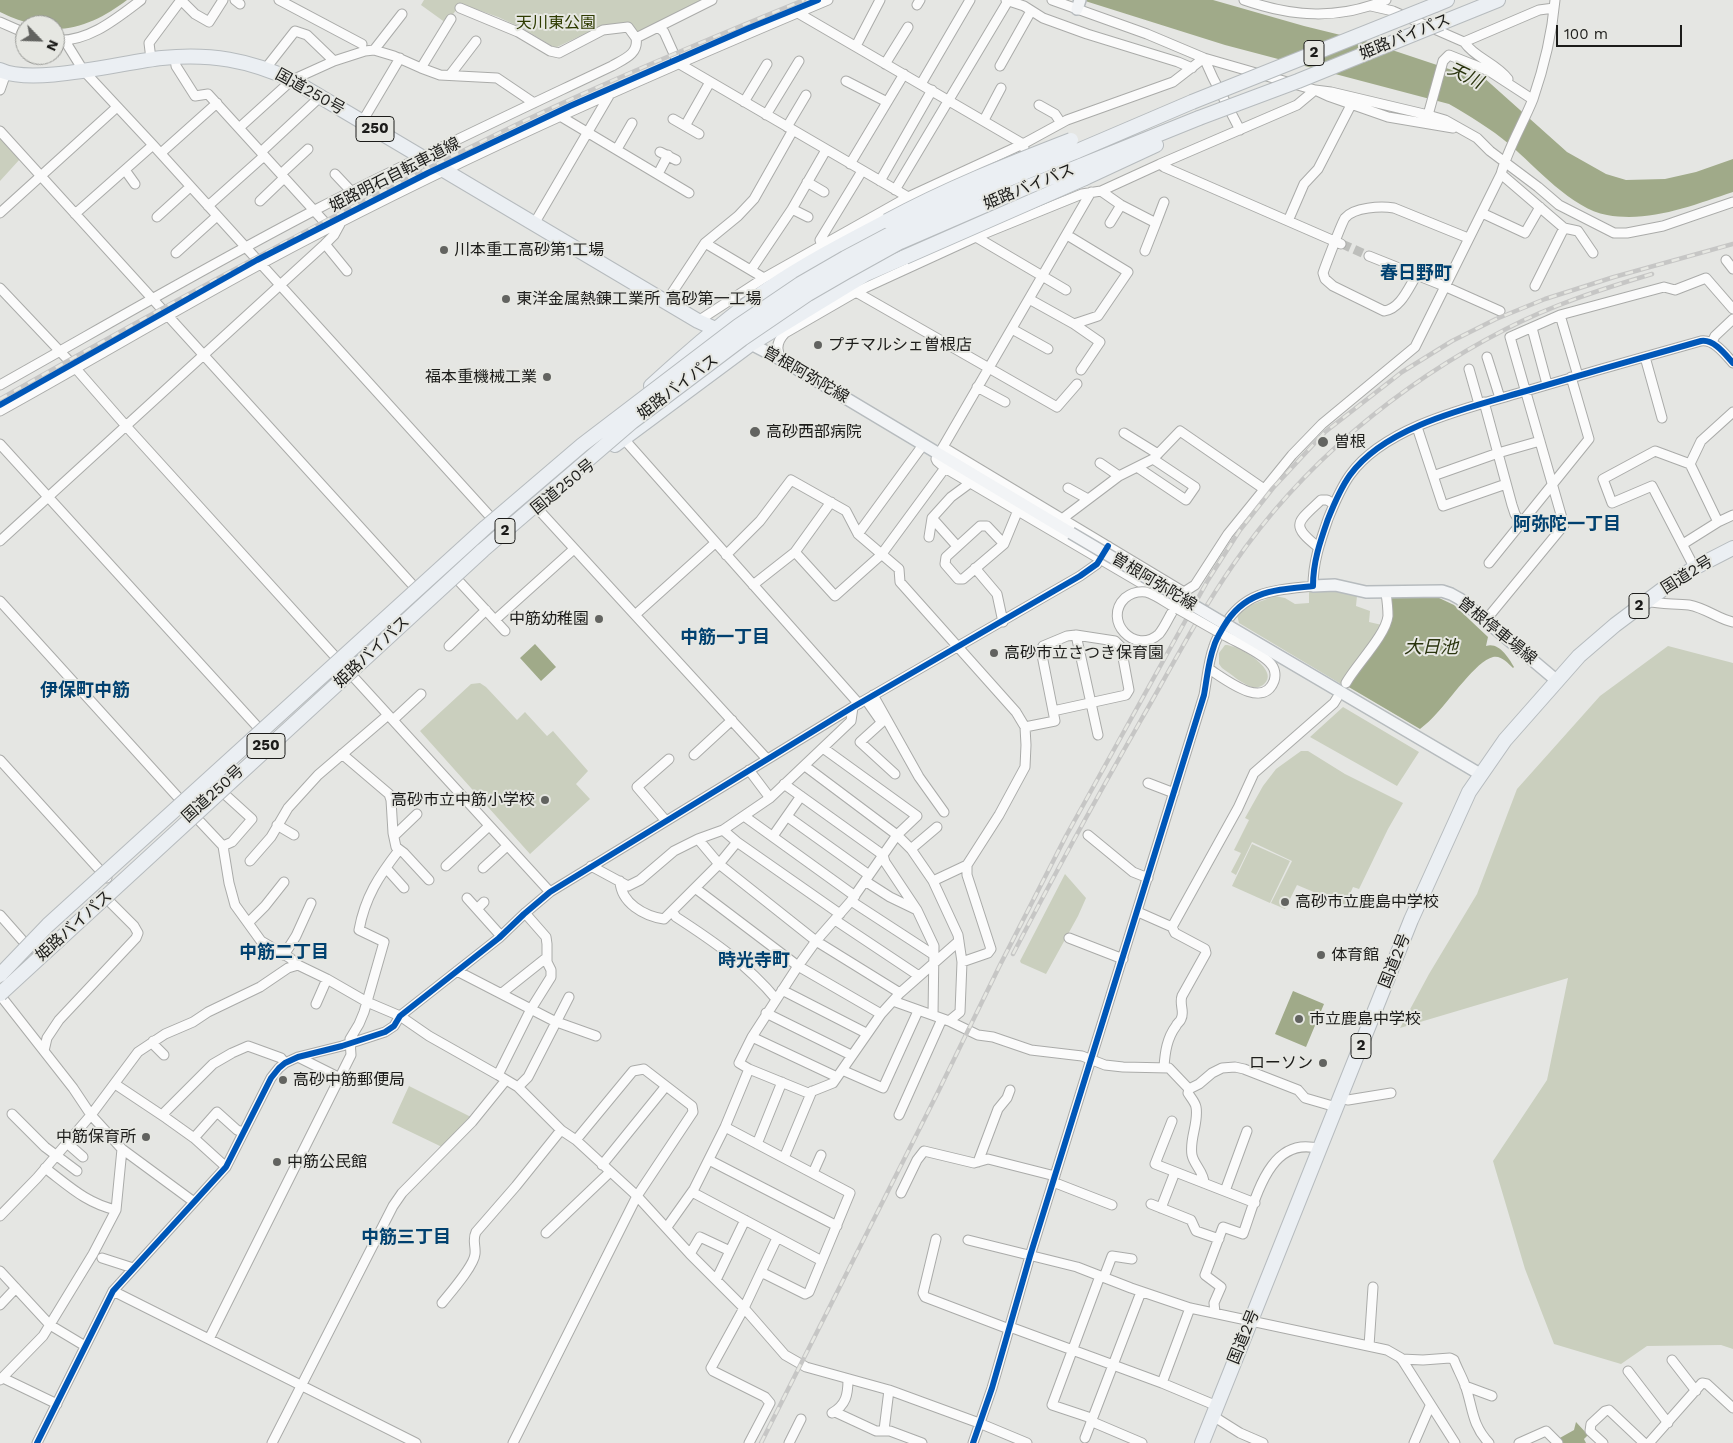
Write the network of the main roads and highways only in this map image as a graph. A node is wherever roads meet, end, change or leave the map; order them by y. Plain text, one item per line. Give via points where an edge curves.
1 (1498, 0) edge
2 (1441, 2) edge
3 (3, 71) edge
4 (1073, 146) junction
5 (1082, 172) junction
6 (716, 329) junction
7 (750, 344) junction
8 (1733, 548) edge
9 (1313, 586) road end
10 (345, 667) junction
11 (1556, 680) junction
12 (1480, 774) junction
13 (189, 809) junction
14 (0, 975) edge
15 (0, 989) edge
16 (2, 1000) edge
17 (1202, 1443) edge

1 - 5 highway, 姫路バイパス / 2, bridge via 1199,122 1145,150
2 - 4 highway, 姫路バイパス / 2, bridge via 1125,130
3 - 6 highway, 国道250号 / 250 via 28,76 194,56 266,68 292,80
4 - 6 highway, bridge via 1002,167 912,208 826,253 768,289
4 - 14 highway, 姫路バイパス / 2, bridge via 911,223 807,280 738,326 598,433 486,527 48,925
5 - 7 highway, bridge via 866,274 818,308
5 - 16 highway, 姫路バイパス / 2, bridge via 1027,187 900,242 808,294 632,422 482,550
6 - 7 highway, 国道250号 / 250
6 - 10 highway, 国道250号 / 250 via 419,592
7 - 10 highway, 国道250号 / 250 via 623,438
7 - 12 main road, 曽根阿弥陀線, bridge via 923,445 941,451 1227,631
8 - 11 highway, 国道2号 / 2 via 1694,568 1614,625
9 - 11 main road, 曽根停車場線 via 1366,592 1442,591 1451,594
10 - 13 highway, 国道250号 / 250 via 264,735
10 - 13 highway, 国道250号 / 250 via 219,789
11 - 12 highway, 国道2号 / 2
12 - 17 highway, 国道2号 / 2 via 1450,830 1411,920
13 - 14 highway, 国道250号 / 250
13 - 15 highway, 国道250号 / 250 via 103,895

